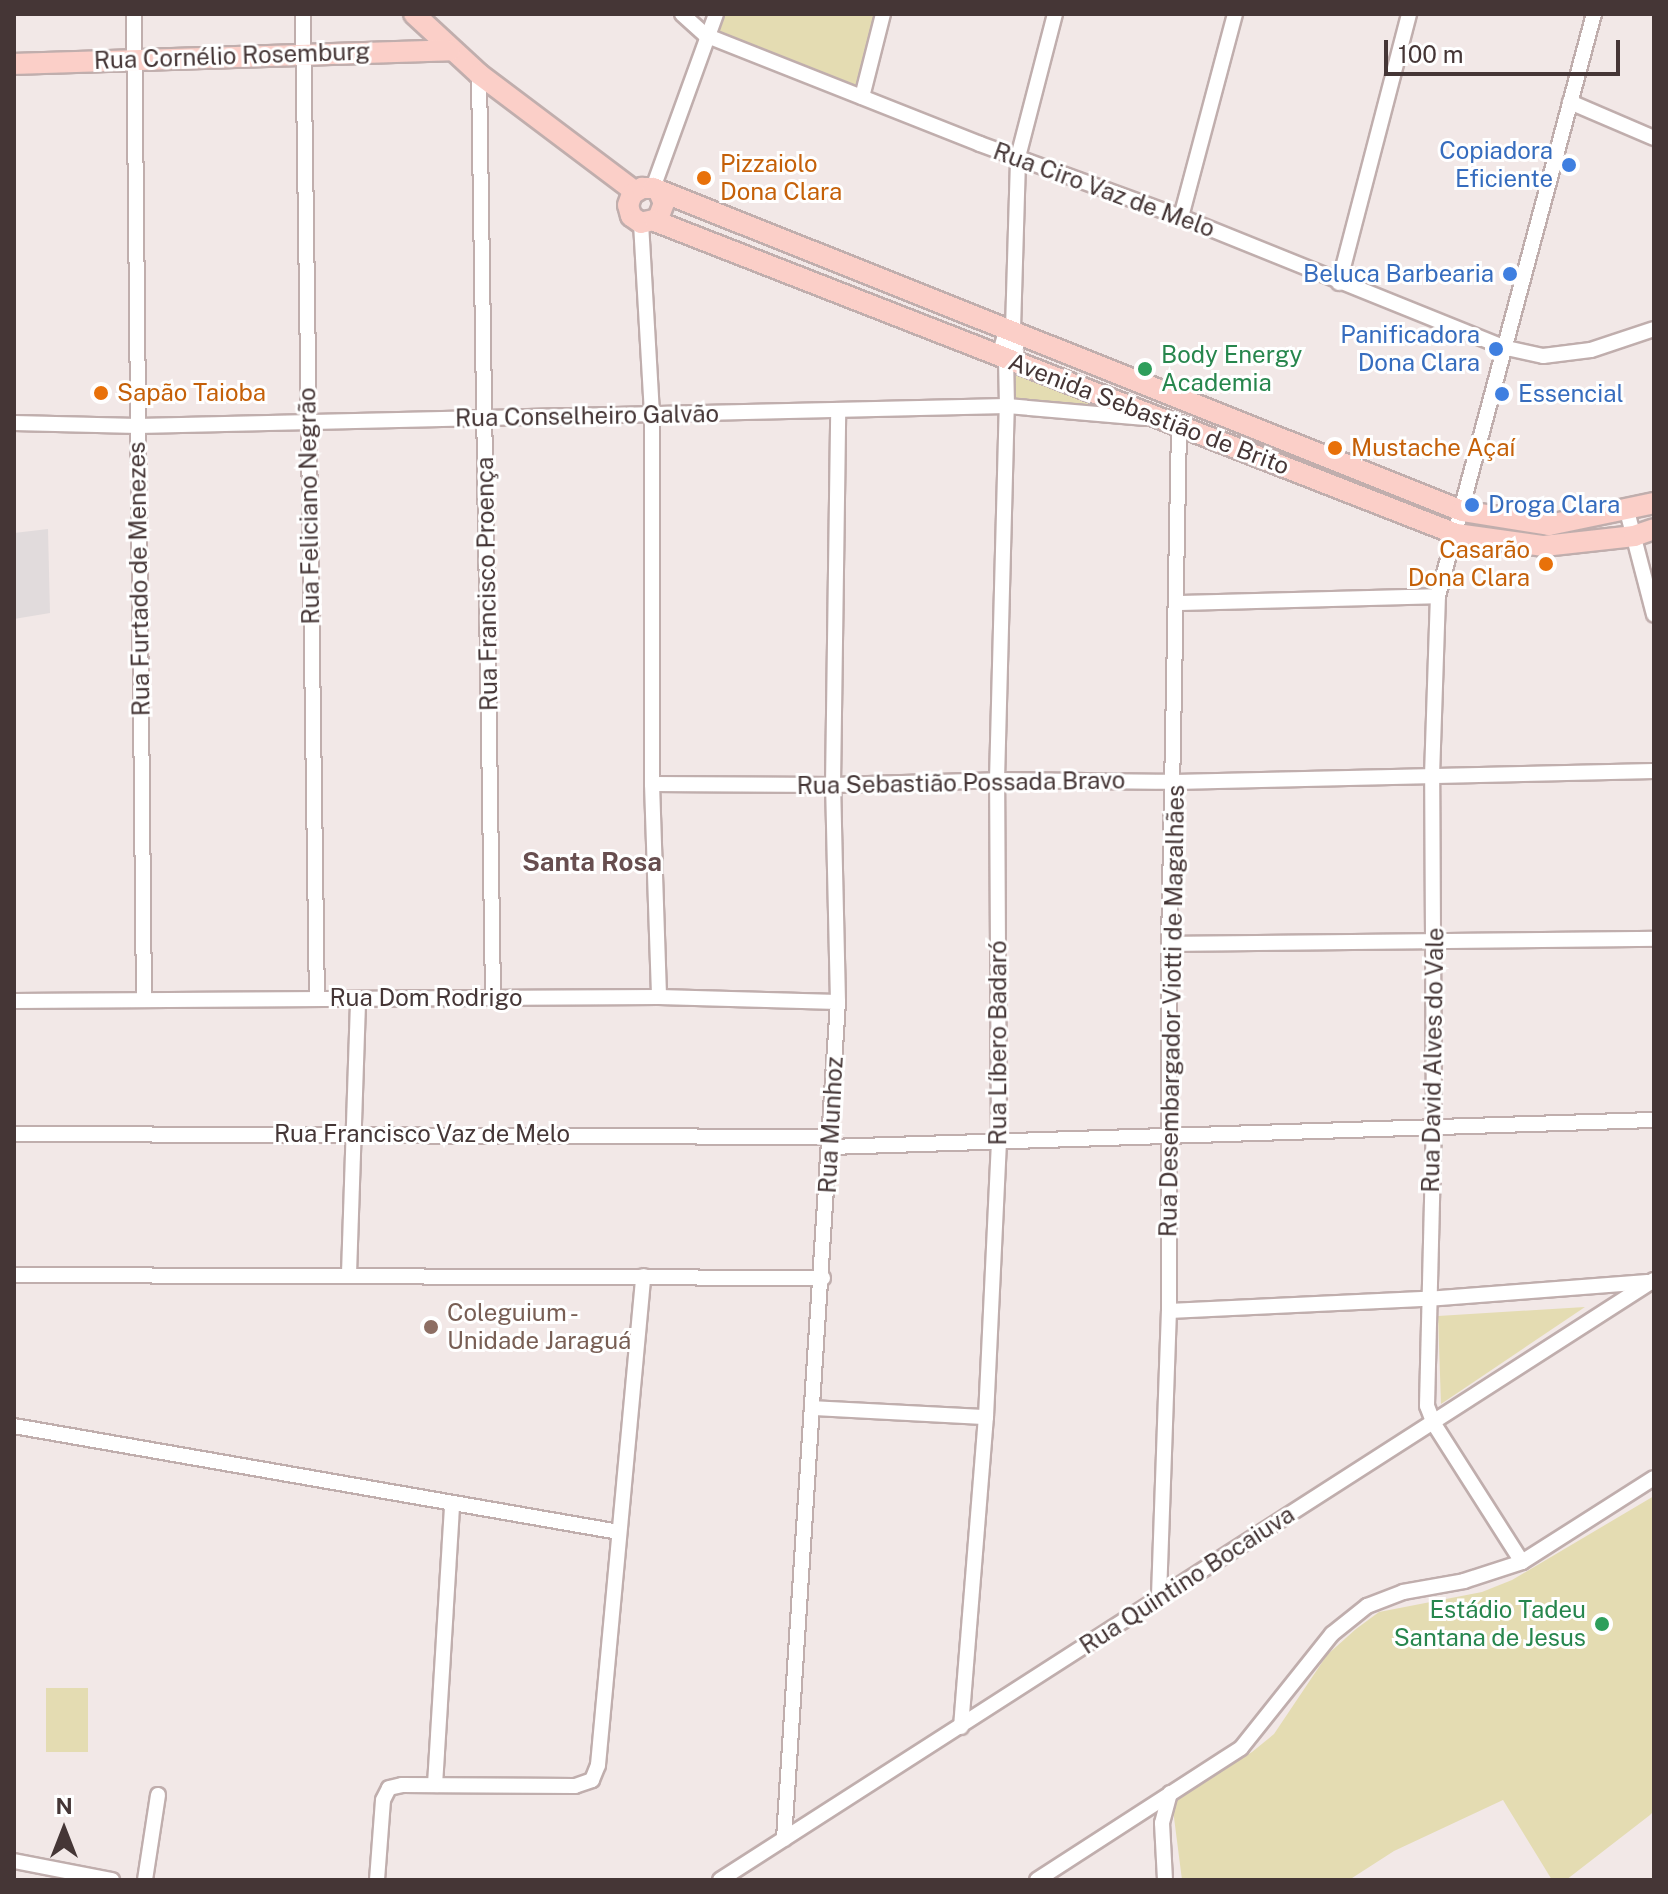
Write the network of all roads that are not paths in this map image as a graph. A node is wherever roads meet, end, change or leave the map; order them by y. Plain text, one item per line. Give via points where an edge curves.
1 (134, 14) edge
2 (303, 14) edge
3 (414, 14) edge
4 (682, 14) edge
5 (716, 14) edge
6 (883, 14) edge
7 (1055, 14) edge
8 (1235, 14) edge
9 (1409, 14) edge
10 (1594, 14) edge
11 (429, 29) junction
12 (705, 35) junction
13 (424, 50) junction
14 (450, 50) junction
15 (302, 52) junction
16 (134, 59) junction
17 (14, 64) edge
18 (479, 74) junction
19 (862, 97) junction
20 (1570, 102) junction
21 (1654, 138) edge
22 (1018, 157) junction
23 (649, 191) junction
24 (1181, 217) junction
25 (648, 222) junction
26 (1339, 283) junction
27 (1013, 329) junction
28 (1654, 329) edge
29 (1502, 347) junction
30 (1006, 358) junction
31 (1007, 406) junction
32 (838, 410) junction
33 (652, 414) junction
34 (484, 418) junction
35 (307, 422) junction
36 (1170, 422) junction
37 (14, 423) edge
38 (138, 426) junction
39 (1654, 503) edge
40 (1462, 511) junction
41 (1627, 511) junction
42 (1654, 529) edge
43 (1456, 534) junction
44 (1634, 536) junction
45 (1438, 596) junction
46 (1178, 603) junction
47 (1654, 615) edge
48 (1654, 771) edge
49 (1432, 776) junction
50 (997, 780) junction
51 (1174, 782) junction
52 (652, 784) junction
53 (833, 785) junction
54 (1654, 939) edge
55 (1436, 942) junction
56 (1169, 944) junction
57 (493, 997) junction
58 (659, 997) junction
59 (317, 999) junction
60 (144, 1000) junction
61 (358, 1000) junction
62 (14, 1001) edge
63 (838, 1002) junction
64 (1654, 1120) edge
65 (1434, 1127) junction
66 (352, 1133) junction
67 (14, 1134) edge
68 (1169, 1135) junction
69 (830, 1142) junction
70 (999, 1142) junction
71 (349, 1274) junction
72 (14, 1275) edge
73 (643, 1276) junction
74 (823, 1278) junction
75 (1653, 1281) edge
76 (1427, 1299) junction
77 (1169, 1311) junction
78 (812, 1408) junction
79 (986, 1417) junction
80 (1434, 1424) junction
81 (14, 1426) edge
82 (1654, 1478) edge
83 (452, 1504) junction
84 (619, 1532) junction
85 (1522, 1562) junction
86 (1159, 1596) junction
87 (961, 1727) junction
88 (435, 1785) junction
89 (1170, 1793) junction
90 (158, 1795) dead end
91 (784, 1839) junction
92 (14, 1861) edge
93 (112, 1880) edge
94 (145, 1880) edge
95 (377, 1880) edge
96 (720, 1880) edge
97 (1037, 1880) edge
98 (1165, 1880) edge

1 - 16 street, Rua Furtado de Menezes
2 - 15 street, Rua Feliciano Negrão
3 - 11 street, Avenida Sebastião de Brito
4 - 12 street
5 - 12 street
6 - 19 street
7 - 22 street
8 - 24 street
9 - 26 street
10 - 20 street, Rua David Alves do Vale
11 - 13 street
11 - 14 street, Avenida Sebastião de Brito
12 - 19 street, Rua Ciro Vaz de Melo
12 - 23 street
13 - 14 street, Rua Cornélio Rosemburg
13 - 15 street, Rua Cornélio Rosemburg
14 - 18 street, Avenida Sebastião de Brito
15 - 16 street, Rua Cornélio Rosemburg
15 - 35 street, Rua Feliciano Negrão
16 - 17 street, Rua Cornélio Rosemburg
16 - 38 street, Rua Furtado de Menezes
18 - 23 street, Avenida Sebastião de Brito
18 - 34 street, Rua Francisco Proença
19 - 22 street, Rua Ciro Vaz de Melo
20 - 21 street
20 - 29 street, Rua David Alves do Vale
22 - 24 street, Rua Ciro Vaz de Melo
22 - 27 street
23 - 25 street via 664,209
23 - 25 street via 629,199 629,211
23 - 27 street, Avenida Sebastião de Brito
24 - 26 street, Rua Ciro Vaz de Melo
25 - 30 street, Avenida Sebastião de Brito
25 - 33 street
26 - 29 street, Rua Ciro Vaz de Melo
27 - 30 street, Rua Líbero Badaró via 1002,339
27 - 40 street, Avenida Sebastião de Brito
28 - 29 street, Rua Ciro Vaz de Melo via 1591,350 1543,356
29 - 40 street, Rua David Alves do Vale
30 - 31 street, Rua Líbero Badaró
30 - 36 street, Avenida Sebastião de Brito
31 - 32 street, Rua Conselheiro Galvão
31 - 36 street, Rua Conselheiro Galvão
31 - 50 street, Rua Líbero Badaró
32 - 33 street, Rua Conselheiro Galvão
32 - 53 street, Rua Munhoz
33 - 34 street, Rua Conselheiro Galvão
33 - 52 street
34 - 35 street, Rua Conselheiro Galvão
34 - 57 street, Rua Francisco Proença
35 - 38 street, Rua Conselheiro Galvão
35 - 59 street, Rua Feliciano Negrão
36 - 43 street, Avenida Sebastião de Brito
36 - 46 street, Rua Desembargador Viotti de Magalhães
37 - 38 street, Rua Conselheiro Galvão
38 - 60 street, Rua Furtado de Menezes
39 - 41 street, Avenida Sebastião de Brito
40 - 41 street, Avenida Sebastião de Brito via 1549,525
40 - 43 street, Rua David Alves do Vale
41 - 44 street
42 - 44 street, Avenida Sebastião de Brito
43 - 44 street, Avenida Sebastião de Brito via 1544,546
43 - 45 street, Rua David Alves do Vale
44 - 47 street
45 - 46 street
45 - 49 street, Rua David Alves do Vale
46 - 51 street, Rua Desembargador Viotti de Magalhães
48 - 49 street, Rua Sebastião Possada Bravo
49 - 51 street, Rua Sebastião Possada Bravo
49 - 55 street, Rua David Alves do Vale
50 - 51 street, Rua Sebastião Possada Bravo
50 - 53 street, Rua Sebastião Possada Bravo
50 - 70 street, Rua Líbero Badaró
51 - 56 street, Rua Desembargador Viotti de Magalhães
52 - 53 street, Rua Sebastião Possada Bravo
52 - 58 street
53 - 63 street, Rua Munhoz
54 - 55 street
55 - 56 street
55 - 65 street, Rua David Alves do Vale
56 - 68 street, Rua Desembargador Viotti de Magalhães
57 - 58 street, Rua Dom Rodrigo
57 - 61 street, Rua Dom Rodrigo
58 - 63 street, Rua Dom Rodrigo
59 - 60 street, Rua Dom Rodrigo
59 - 61 street, Rua Dom Rodrigo
60 - 62 street, Rua Dom Rodrigo
61 - 66 street
63 - 69 street, Rua Munhoz
64 - 65 street, Rua Francisco Vaz de Melo
65 - 68 street, Rua Francisco Vaz de Melo
65 - 76 street, Rua David Alves do Vale
66 - 67 street, Rua Francisco Vaz de Melo
66 - 69 street, Rua Francisco Vaz de Melo
66 - 71 street
68 - 70 street, Rua Francisco Vaz de Melo
68 - 77 street, Rua Desembargador Viotti de Magalhães
69 - 70 street, Rua Francisco Vaz de Melo
69 - 74 street, Rua Munhoz
70 - 79 street, Rua Líbero Badaró
71 - 72 street
71 - 73 street
73 - 74 street
73 - 84 street
74 - 78 street, Rua Munhoz
75 - 76 street
75 - 80 street, Rua Quintino Bocaiuva
76 - 77 street
76 - 80 street, Rua David Alves do Vale via 1427,1406
77 - 86 street, Rua Desembargador Viotti de Magalhães
78 - 79 street
78 - 91 street, Rua Munhoz
79 - 87 street, Rua Líbero Badaró
80 - 85 street, Rua David Alves do Vale
80 - 86 street, Rua Quintino Bocaiuva
81 - 83 street
82 - 85 street
83 - 84 street
83 - 88 street
84 - 88 street via 598,1765 592,1780 575,1786
85 - 89 street via 1367,1606 1332,1634 1241,1748
86 - 87 street, Rua Quintino Bocaiuva
87 - 91 street, Rua Quintino Bocaiuva
88 - 95 street via 389,1788 383,1800
89 - 97 street
89 - 98 street via 1162,1823
90 - 94 street
91 - 96 street, Rua Quintino Bocaiuva
92 - 93 street

